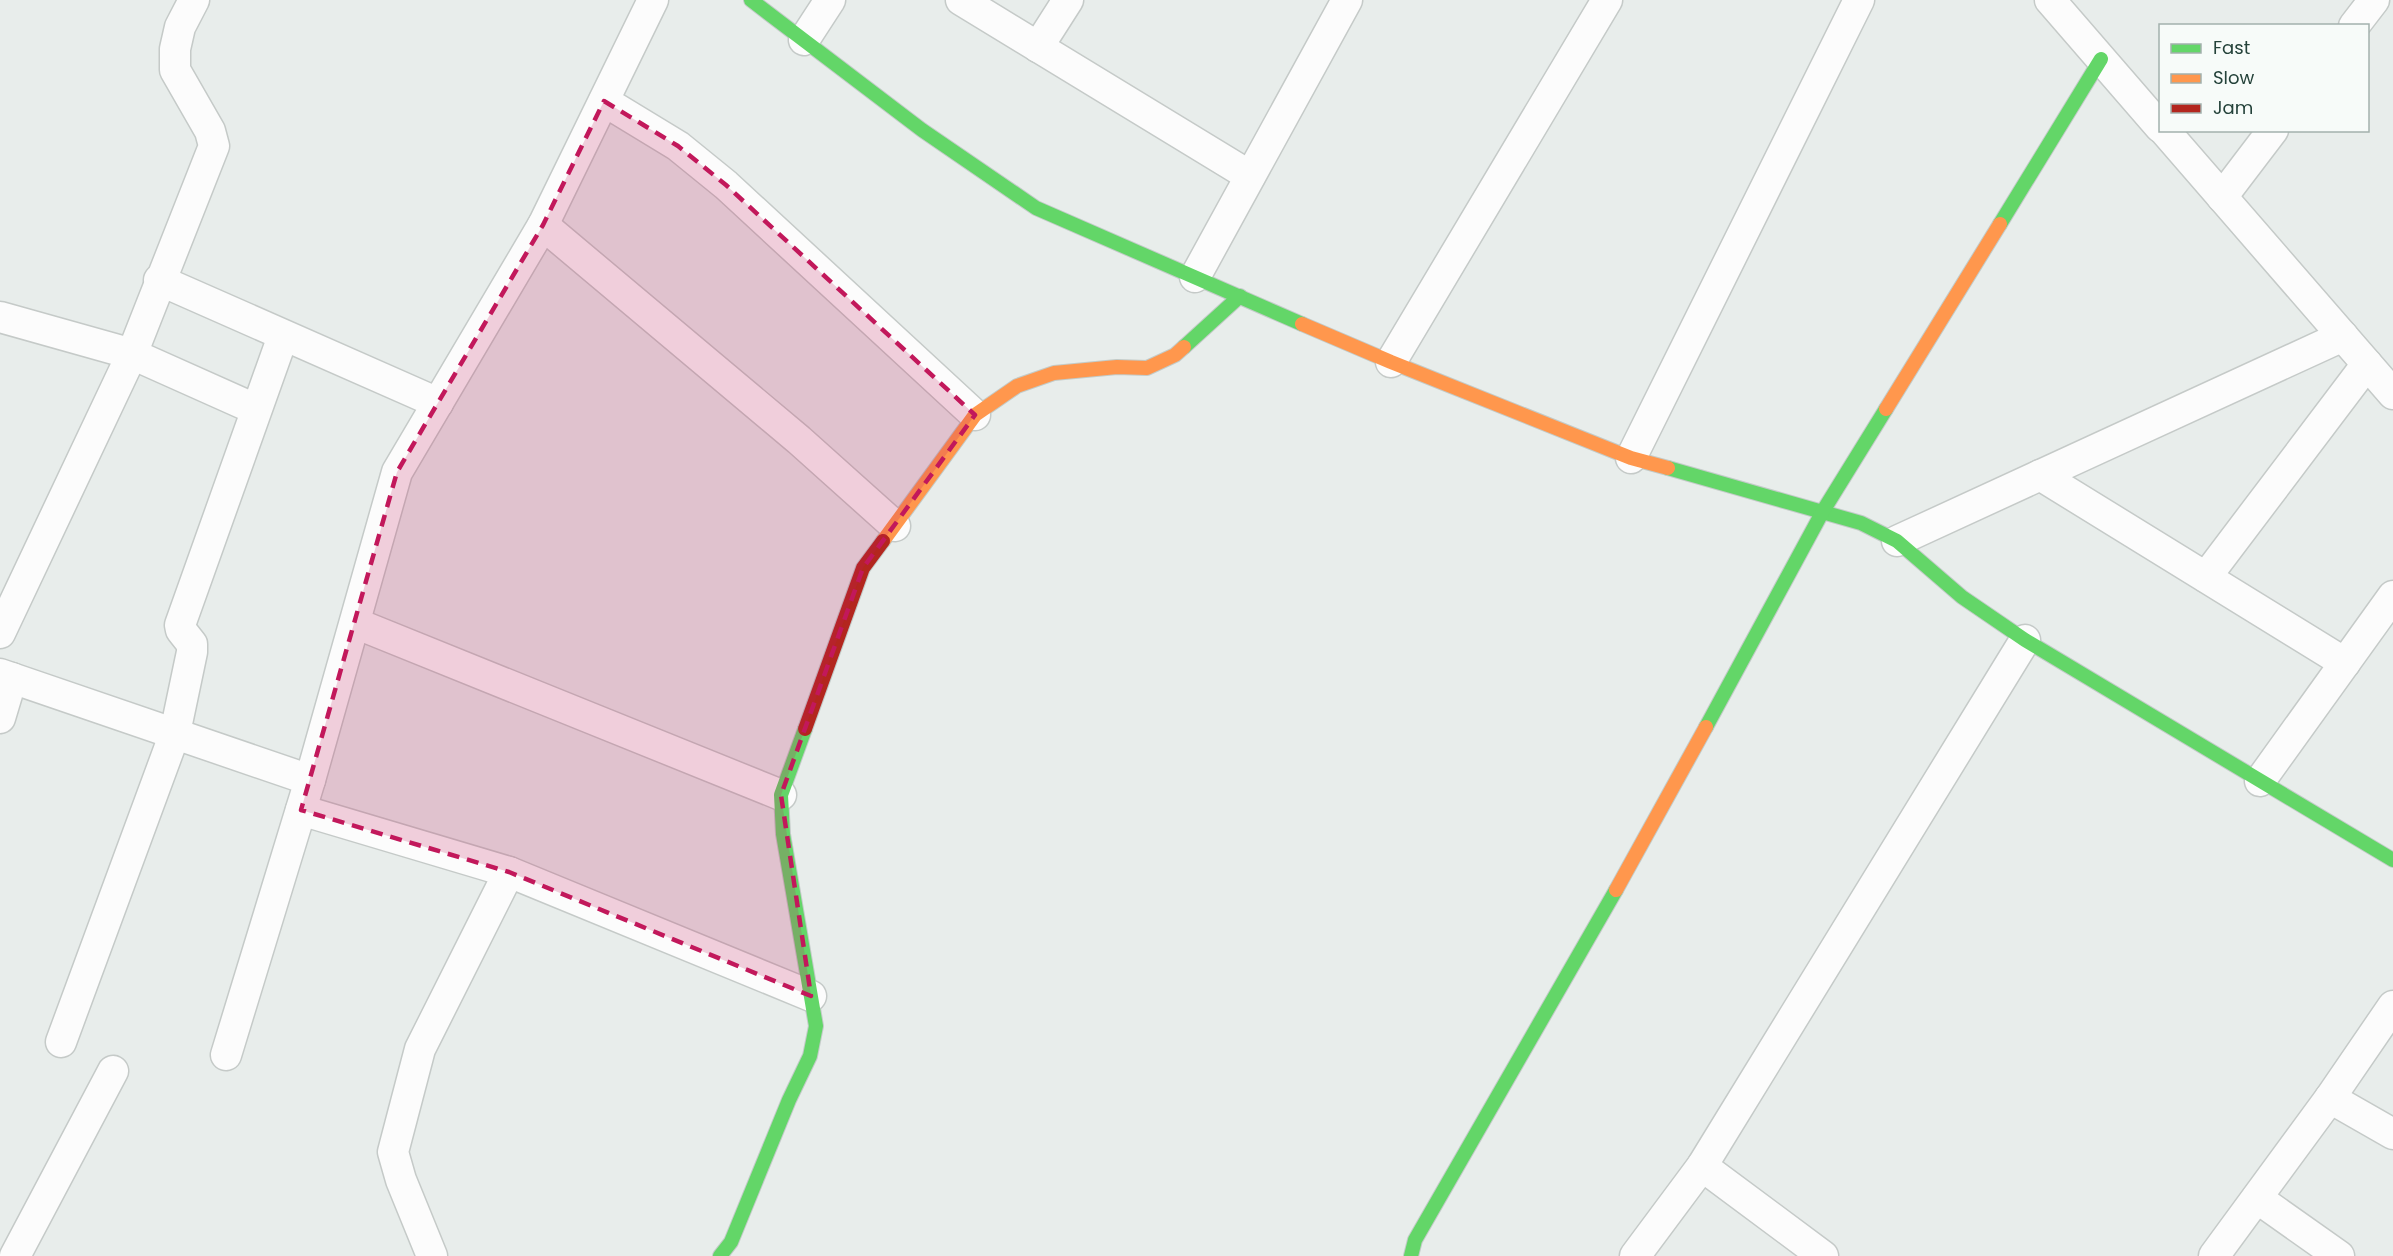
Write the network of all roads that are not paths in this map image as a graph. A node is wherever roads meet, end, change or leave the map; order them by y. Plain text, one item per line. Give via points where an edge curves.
1 (653, 0) edge
2 (751, 0) edge
3 (830, 0) edge
4 (961, 0) edge
5 (1068, 0) edge
6 (1347, 0) edge
7 (1607, 0) edge
8 (1859, 0) edge
9 (2050, 0) edge
10 (2374, 0) edge
11 (192, 1) edge
12 (2356, 24) edge
13 (804, 40) junction
14 (1038, 47) junction
15 (2102, 59) junction
16 (604, 100) junction
17 (2159, 126) edge
18 (2166, 132) edge
19 (2271, 132) edge
20 (1250, 176) junction
21 (2222, 197) junction
22 (543, 225) junction
23 (1195, 277) junction
24 (159, 280) junction
25 (1240, 296) junction
26 (0, 317) edge
27 (283, 336) junction
28 (2343, 336) junction
29 (132, 354) junction
30 (1391, 362) junction
31 (2367, 364) junction
32 (2393, 394) edge
33 (438, 403) junction
34 (255, 410) junction
35 (975, 416) junction
36 (1631, 458) junction
37 (2040, 475) junction
38 (1822, 511) junction
39 (895, 526) junction
40 (1897, 541) junction
41 (2206, 577) junction
42 (2393, 596) edge
43 (355, 623) junction
44 (0, 633) edge
45 (2025, 639) junction
46 (2345, 663) junction
47 (6, 676) edge
48 (0, 718) edge
49 (175, 733) junction
50 (310, 780) junction
51 (2260, 781) junction
52 (782, 795) junction
53 (301, 810) junction
54 (2393, 860) edge
55 (509, 872) junction
56 (811, 996) junction
57 (2393, 1006) edge
58 (61, 1042) dead end
59 (226, 1055) dead end
60 (113, 1071) dead end
61 (2330, 1098) junction
62 (2393, 1134) edge
63 (1702, 1166) junction
64 (2257, 1198) junction
65 (15, 1256) edge
66 (432, 1256) edge
67 (720, 1256) edge
68 (1411, 1256) edge
69 (1635, 1256) edge
70 (1823, 1256) edge
71 (2214, 1256) edge
72 (2339, 1256) edge

1 - 16 street
2 - 13 street
3 - 13 street
4 - 14 street
5 - 14 street
6 - 20 street
7 - 30 street
8 - 36 street
9 - 15 street
10 - 12 street
11 - 24 street via 180,27 175,70 210,131 214,146
13 - 23 street via 922,130 1036,207
14 - 20 street
15 - 17 street
15 - 38 street
16 - 22 street
16 - 35 street via 678,146 726,185
18 - 21 street
19 - 21 street
20 - 23 street
21 - 28 street
22 - 33 street
22 - 39 street
23 - 25 street
24 - 27 street
24 - 29 street
25 - 30 street
25 - 35 street via 1175,355 1147,368 1054,373 1017,386
26 - 29 street
27 - 33 street
27 - 34 street
28 - 31 street
28 - 37 street
29 - 34 street
29 - 44 street
30 - 36 street
31 - 32 street
31 - 41 street
33 - 43 street via 397,472
34 - 49 street via 180,627 192,644 192,652
35 - 39 street
36 - 38 street
37 - 40 street
37 - 41 street
38 - 40 street via 1861,523
38 - 68 street via 1584,950 1415,1240
39 - 52 street via 863,568
40 - 45 street via 1962,597
41 - 46 street
42 - 46 street
43 - 50 street
43 - 52 street
45 - 51 street
45 - 63 street
46 - 51 street
47 - 48 street
47 - 49 street
49 - 50 street
49 - 58 street
50 - 53 street
51 - 54 street
52 - 56 street via 783,834
53 - 55 street
53 - 59 street
55 - 56 street
55 - 66 street via 420,1049 393,1152
56 - 67 street via 816,1026 810,1056 731,1242
57 - 61 street
60 - 65 street
61 - 62 street
61 - 64 street
63 - 69 street
63 - 70 street
64 - 71 street
64 - 72 street

